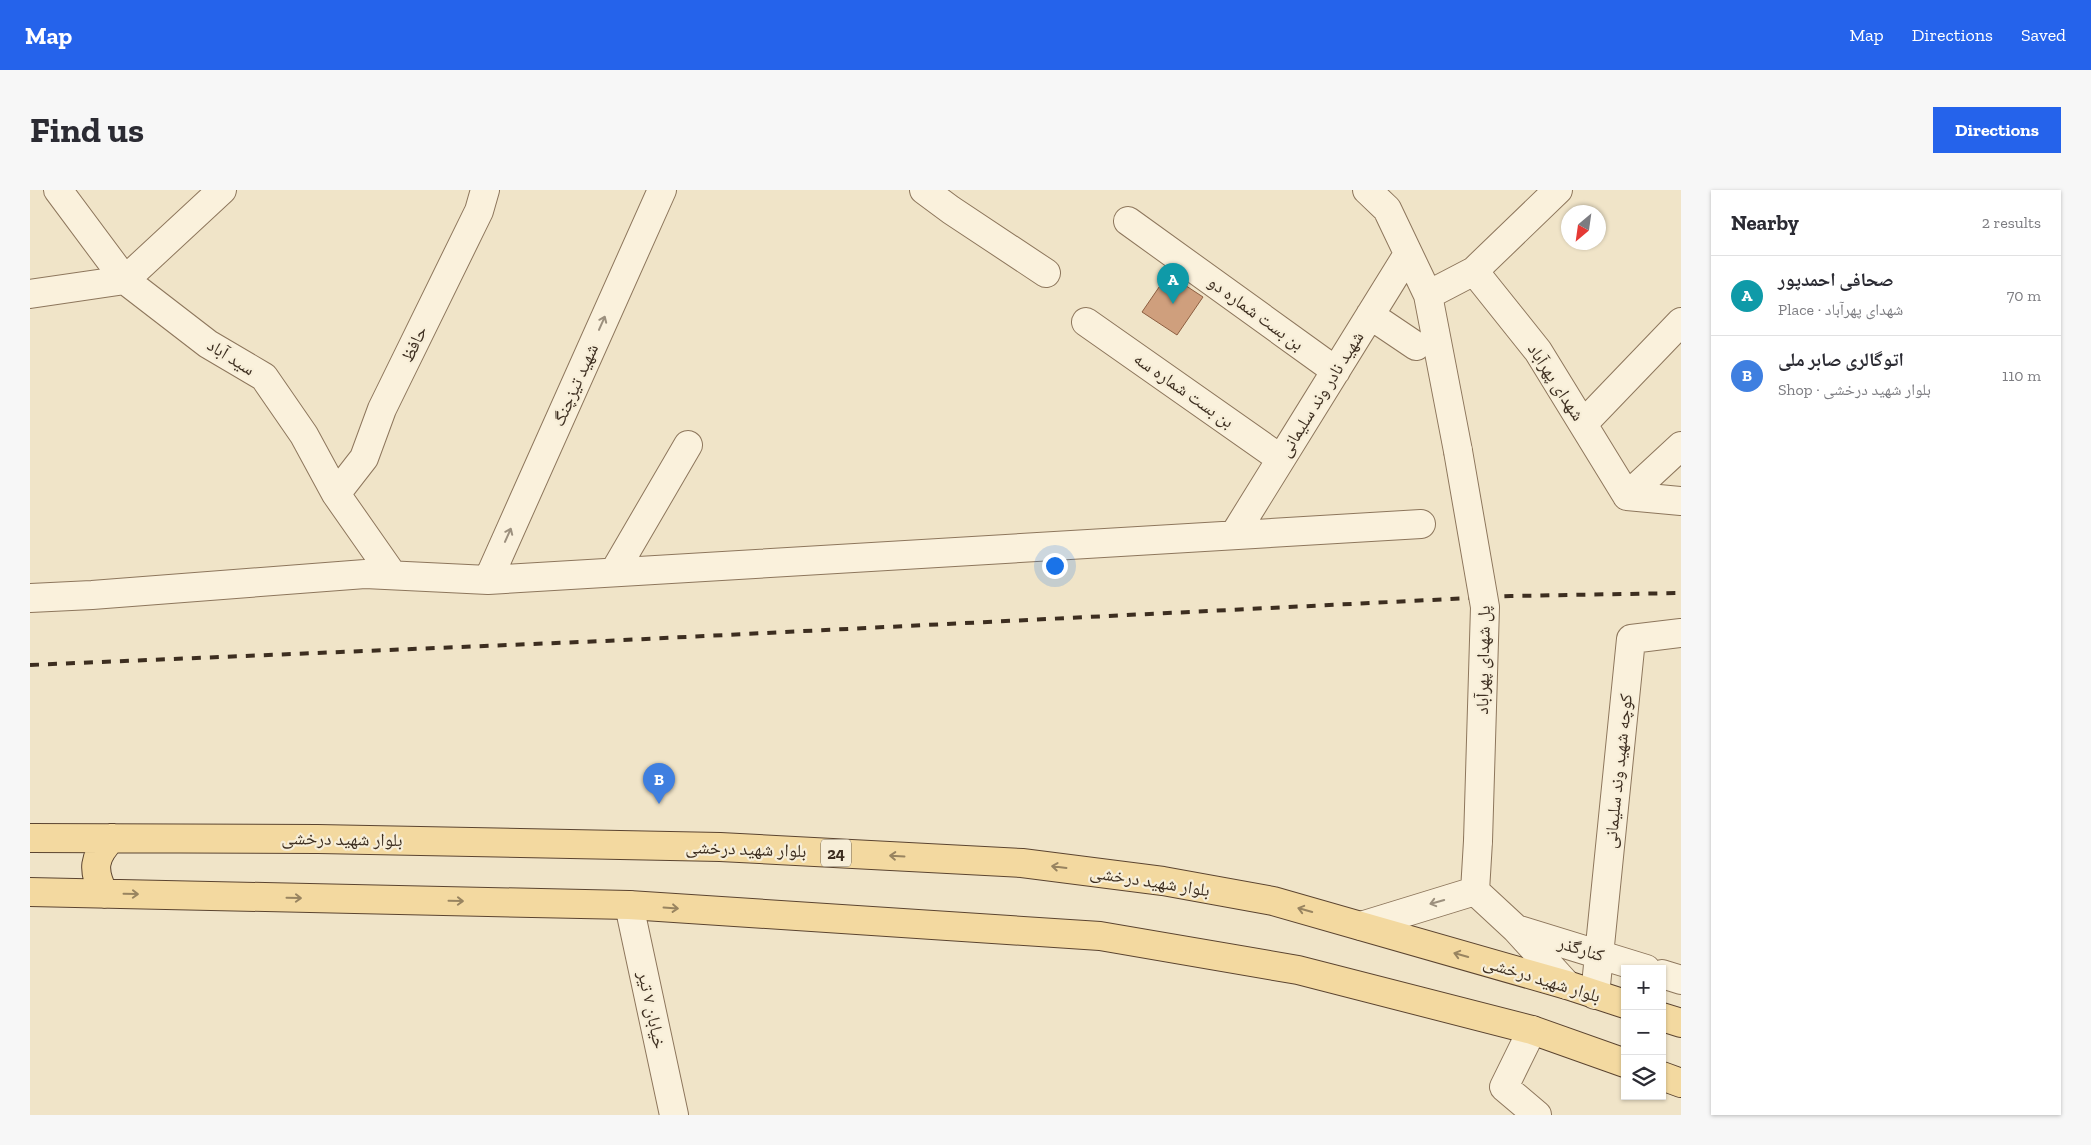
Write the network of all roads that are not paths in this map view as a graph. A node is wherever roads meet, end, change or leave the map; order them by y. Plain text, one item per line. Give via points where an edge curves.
1 (58, 190) edge
2 (222, 190) edge
3 (485, 190) edge
4 (662, 190) edge
5 (924, 190) edge
6 (1367, 190) edge
7 (1558, 190) edge
8 (1391, 199) edge
9 (1128, 221) dead end
10 (1408, 254) junction
11 (1474, 271) junction
12 (1046, 273) dead end
13 (125, 280) junction
14 (30, 294) edge
15 (1428, 295) junction
16 (1370, 315) junction
17 (1086, 322) dead end
18 (1681, 322) edge
19 (1416, 346) dead end
20 (1336, 371) junction
21 (1583, 424) junction
22 (688, 445) dead end
23 (1681, 446) edge
24 (1281, 459) junction
25 (336, 494) junction
26 (1627, 496) junction
27 (1681, 501) edge
28 (1421, 524) dead end
29 (1234, 535) junction
30 (614, 572) junction
31 (392, 574) junction
32 (488, 580) junction
33 (30, 598) edge
34 (1681, 633) edge
35 (30, 838) edge
36 (112, 838) junction
37 (1476, 891) junction
38 (30, 892) edge
39 (104, 894) junction
40 (629, 905) junction
41 (1361, 926) junction
42 (1516, 929) junction
43 (1600, 954) junction
44 (1634, 965) edge
45 (1666, 975) edge
46 (1681, 980) edge
47 (1567, 985) junction
48 (1595, 994) junction
49 (1621, 1003) edge
50 (1666, 1018) edge
51 (1681, 1023) edge
52 (1532, 1030) junction
53 (1621, 1062) edge
54 (1666, 1077) edge
55 (1681, 1083) edge
56 (674, 1115) edge
57 (1537, 1115) edge

1 - 13 street, سید آباد
2 - 13 street
3 - 25 street, حافظ via 479,211 382,409 364,458
32 -> 4 street, شهید تیزچنگ
5 - 12 street
6 - 8 street
7 - 11 street
8 - 10 street
9 - 20 street, بن بست شماره دو
10 - 15 street
10 - 16 street, شهید نادر وند سلیمانی
11 - 15 street
11 - 21 street, شهدای پهرآباد via 1538,351
13 - 14 street
13 - 25 street, سید آباد via 208,344 264,377 304,434
15 - 37 street, پل شهدای پهرآباد, bridge via 1485,607
16 - 19 street
16 - 20 street, شهید نادر وند سلیمانی
17 - 24 street, بن بست شماره سه
18 - 21 street
20 - 24 street, شهید نادر وند سلیمانی
21 - 26 street, شهدای پهرآباد
22 - 30 street
23 - 26 street
24 - 29 street, شهید نادر وند سلیمانی
25 - 31 street, سید آباد
26 - 27 street
28 - 29 street
29 - 30 street
30 - 32 street
31 - 32 street
31 - 33 street
34 - 43 street, کوچه شهید وند سلیمانی via 1631,639
35 - 36 main road, بلوار شهید درخشی / 24
36 - 39 main road via 101,849 96,864 97,880
41 -> 36 main road, بلوار شهید درخشی / 24 via 1264,900 1163,881 1022,863 720,847
37 -> 41 street
37 - 42 street
38 - 39 main road
39 -> 40 main road
40 -> 52 main road via 1100,936 1298,970
40 - 56 street, خیابان ۷ تیر
47 -> 41 main road, بلوار شهید درخشی / 24
42 - 43 street, کنارگذر
42 - 47 street
43 - 44 street, کنارگذر
43 - 48 street
45 - 46 street
47 - 48 main road, بلوار شهید درخشی / 24
48 - 49 main road, بلوار شهید درخشی / 24
50 - 51 main road
52 - 53 main road
52 - 57 street via 1504,1087
54 - 55 main road

